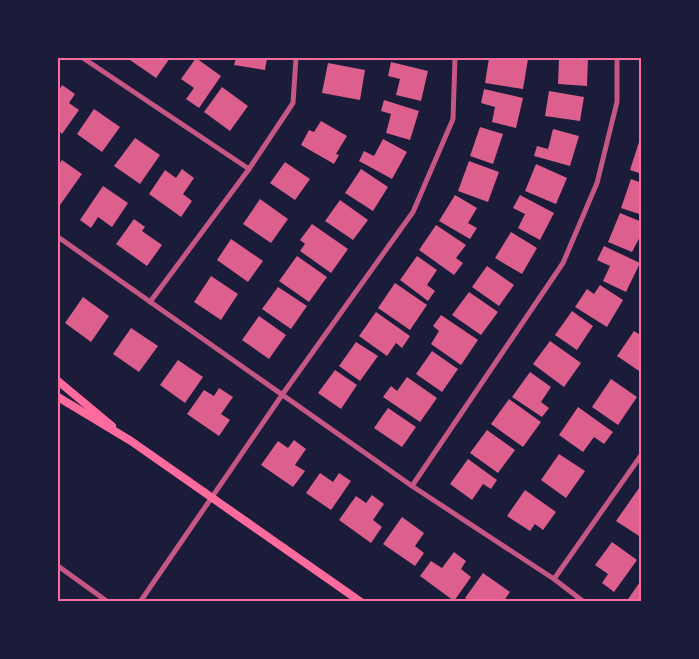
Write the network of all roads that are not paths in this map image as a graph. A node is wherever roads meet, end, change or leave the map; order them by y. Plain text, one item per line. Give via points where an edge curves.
1 (83, 58) edge
2 (296, 58) edge
3 (455, 58) edge
4 (617, 58) edge
5 (249, 169) junction
6 (58, 237) edge
7 (150, 302) junction
8 (58, 381) edge
9 (282, 395) junction
10 (58, 397) edge
11 (131, 441) junction
12 (642, 454) edge
13 (412, 486) junction
14 (211, 497) junction
15 (58, 566) edge
16 (554, 579) junction
17 (108, 602) edge
18 (140, 602) edge
19 (361, 602) edge
20 (584, 602) edge

1 - 5 street
2 - 5 street via 293,103
3 - 9 street via 453,119 413,212
4 - 13 street via 617,102 597,183 563,263
5 - 7 street
6 - 7 street
7 - 9 street
8 - 11 main road
9 - 13 street
9 - 14 street
10 - 11 main road
11 - 14 main road
12 - 16 street
13 - 16 street
14 - 18 street
14 - 19 main road
15 - 17 street
16 - 20 street

